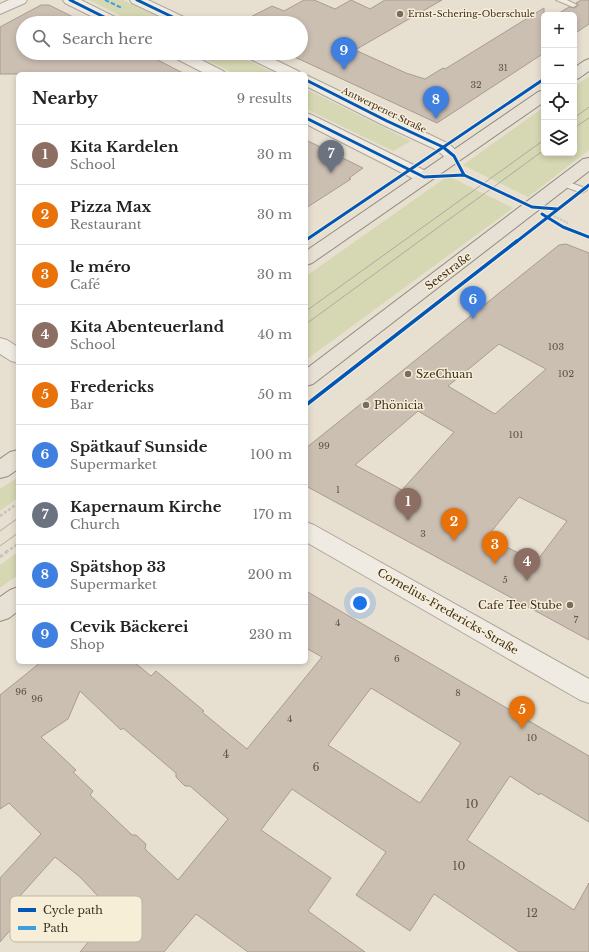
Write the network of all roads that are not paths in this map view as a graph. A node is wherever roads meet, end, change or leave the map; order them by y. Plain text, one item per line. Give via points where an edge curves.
1 (20, 0) edge
2 (70, 0) edge
3 (137, 0) edge
4 (560, 0) edge
5 (573, 5) dead end
6 (0, 10) edge
7 (102, 16) edge
8 (170, 16) edge
9 (190, 60) edge
10 (264, 60) edge
11 (589, 64) edge
12 (214, 72) edge
13 (289, 72) edge
14 (577, 73) edge
15 (308, 81) edge
16 (541, 97) edge
17 (308, 119) edge
18 (454, 156) junction
19 (589, 163) edge
20 (424, 177) junction
21 (563, 183) junction
22 (582, 190) dead end
23 (308, 258) edge
24 (0, 345) edge
25 (16, 355) edge
26 (308, 377) edge
27 (16, 459) edge
28 (0, 470) edge
29 (308, 531) edge
30 (16, 599) edge
31 (0, 611) edge
32 (589, 692) edge

1 - 6 street
2 - 7 street
3 - 8 street
4 - 5 lane
9 - 12 street
10 - 13 street
11 - 14 main road
15 - 18 street, Antwerpener Straße via 443,147
16 - 18 main road
17 - 20 street
18 - 20 main road
19 - 21 main road, Seestraße
20 - 23 main road
21 - 22 lane
21 - 26 main road, Seestraße
24 - 25 street
27 - 28 main road
29 - 32 street, Cornelius-Fredericks-Straße
30 - 31 main road

